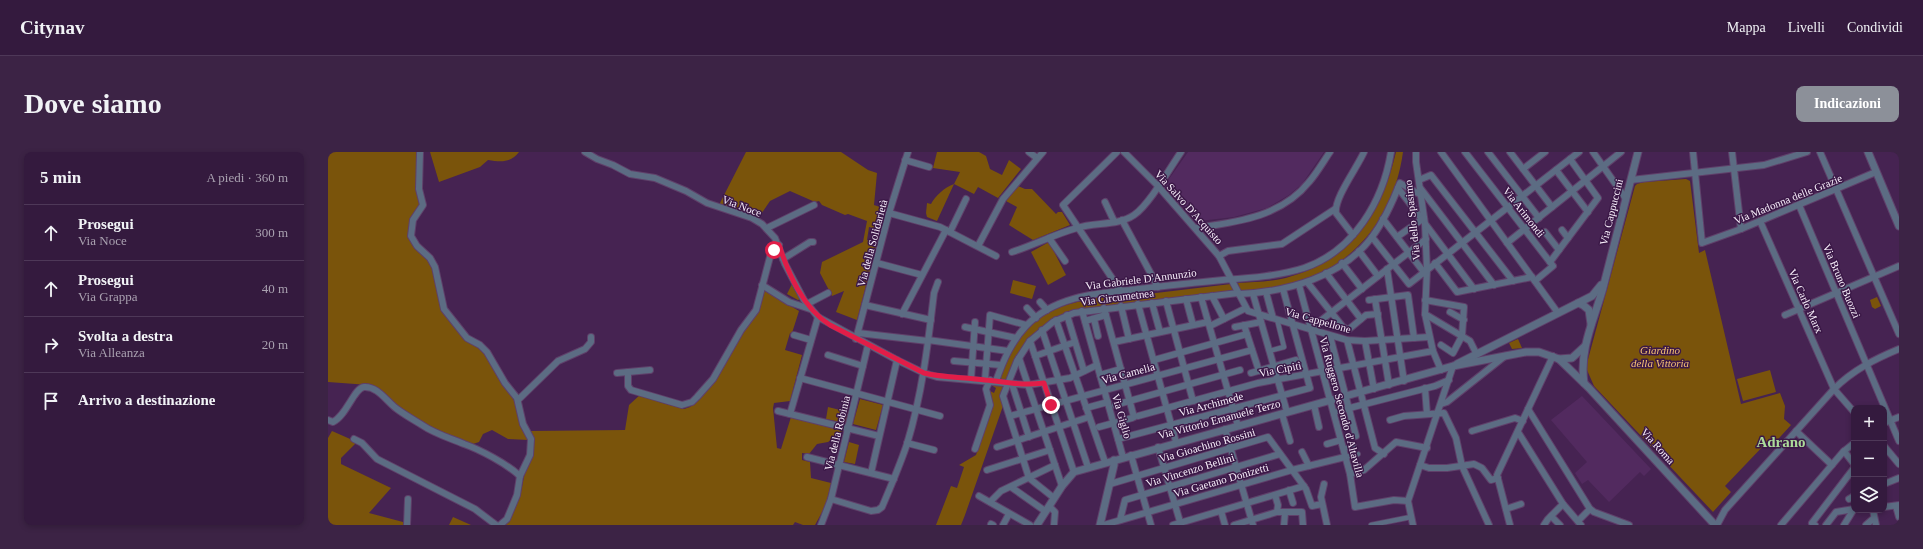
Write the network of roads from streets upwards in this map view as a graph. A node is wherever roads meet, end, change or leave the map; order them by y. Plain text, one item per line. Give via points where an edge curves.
1 (420, 152) edge
2 (585, 152) edge
3 (908, 152) edge
4 (1029, 152) edge
5 (1043, 152) edge
6 (1117, 152) edge
7 (1124, 152) edge
8 (1181, 152) edge
9 (1330, 152) edge
10 (1364, 152) edge
11 (1391, 152) edge
12 (1416, 152) edge
13 (1441, 152) edge
14 (1465, 152) edge
15 (1488, 152) edge
16 (1545, 152) edge
17 (1579, 152) edge
18 (1593, 152) edge
19 (1638, 152) edge
20 (1693, 152) edge
21 (1732, 152) edge
22 (1807, 152) edge
23 (1820, 152) edge
24 (1868, 152) edge
25 (1511, 153) edge
26 (1618, 153) edge
27 (1037, 158) junction
28 (1570, 159) junction
29 (905, 160) junction
30 (1603, 166) junction
31 (929, 167) dead end
32 (1590, 168) dead end
33 (1523, 169) junction
34 (1734, 169) junction
35 (1556, 170) junction
36 (1876, 172) junction
37 (1594, 173) junction
38 (1697, 173) junction
39 (1419, 180) junction
40 (1585, 180) junction
41 (1631, 180) junction
42 (1158, 186) junction
43 (1399, 186) junction
44 (1536, 186) junction
45 (1420, 188) junction
46 (1836, 190) junction
47 (1572, 191) junction
48 (1421, 195) junction
49 (1522, 196) junction
50 (1626, 198) junction
51 (966, 199) dead end
52 (1105, 202) dead end
53 (814, 205) dead end
54 (1799, 206) junction
55 (1508, 207) junction
56 (1552, 207) junction
57 (1335, 209) junction
58 (1588, 212) junction
59 (889, 213) junction
60 (1494, 218) junction
61 (1539, 218) junction
62 (1383, 219) junction
63 (1122, 220) junction
64 (1424, 220) junction
65 (1114, 221) junction
66 (1760, 221) junction
67 (1899, 226) edge
68 (1078, 227) junction
69 (767, 228) junction
70 (1196, 228) junction
71 (1525, 229) junction
72 (1562, 230) dead end
73 (1741, 230) junction
74 (948, 231) junction
75 (1476, 232) junction
76 (1545, 232) dead end
77 (1353, 235) junction
78 (1372, 237) junction
79 (1396, 237) junction
80 (1049, 238) junction
81 (1568, 238) junction
82 (1426, 239) junction
83 (813, 242) dead end
84 (1462, 243) junction
85 (1508, 243) junction
86 (779, 245) junction
87 (978, 246) junction
88 (1559, 250) junction
89 (1359, 251) junction
90 (1012, 252) dead end
91 (1409, 253) junction
92 (1448, 254) junction
93 (996, 256) dead end
94 (1219, 256) junction
95 (783, 259) junction
96 (1065, 261) dead end
97 (1550, 262) junction
98 (877, 263) junction
99 (1342, 263) junction
100 (1394, 264) junction
101 (1435, 264) junction
102 (1899, 266) edge
103 (1387, 269) junction
104 (1326, 273) junction
105 (1426, 273) junction
106 (922, 275) junction
107 (1378, 276) junction
108 (1874, 277) junction
109 (1605, 278) junction
110 (1233, 279) junction
111 (1534, 279) junction
112 (1513, 281) junction
113 (938, 282) dead end
114 (1307, 282) junction
115 (762, 285) junction
116 (1299, 285) junction
117 (1494, 285) junction
118 (1158, 287) junction
119 (1283, 289) junction
120 (1362, 289) junction
121 (1474, 289) junction
122 (1120, 290) junction
123 (1266, 292) junction
124 (1457, 292) junction
125 (828, 293) dead end
126 (1836, 293) junction
127 (1239, 294) junction
128 (1253, 294) junction
129 (1212, 296) junction
130 (1201, 297) junction
131 (1391, 297) junction
132 (1186, 299) junction
133 (1347, 300) junction
134 (1425, 300) junction
135 (1166, 301) junction
136 (1040, 302) dead end
137 (1152, 303) junction
138 (1578, 303) junction
139 (1138, 304) junction
140 (865, 305) junction
141 (808, 306) junction
142 (1121, 306) junction
143 (1458, 306) junction
144 (1027, 308) dead end
145 (1104, 308) junction
146 (1246, 308) junction
147 (1799, 309) junction
148 (1047, 310) junction
149 (1082, 311) junction
150 (1331, 312) junction
151 (1450, 312) dead end
152 (1558, 313) junction
153 (902, 314) junction
154 (1259, 314) junction
155 (1378, 314) junction
156 (1425, 314) junction
157 (1067, 315) junction
158 (1106, 315) junction
159 (1785, 315) dead end
160 (818, 318) junction
161 (1036, 318) junction
162 (1275, 318) junction
163 (1094, 319) junction
164 (1224, 319) junction
165 (1361, 319) junction
166 (931, 320) junction
167 (1056, 320) junction
168 (1464, 320) junction
169 (1085, 321) junction
170 (974, 322) dead end
171 (1261, 322) junction
172 (1292, 323) junction
173 (1209, 324) junction
174 (1193, 325) junction
175 (1244, 325) junction
176 (1026, 326) junction
177 (965, 327) dead end
178 (1235, 327) dead end
179 (1591, 328) junction
180 (974, 329) junction
181 (1174, 329) junction
182 (1310, 329) junction
183 (1042, 330) junction
184 (989, 332) junction
185 (1160, 332) junction
186 (1247, 334) junction
187 (1899, 334) edge
188 (794, 335) dead end
189 (1147, 335) junction
190 (857, 336) junction
191 (1098, 336) dead end
192 (1330, 336) junction
193 (1428, 336) junction
194 (1462, 336) junction
195 (592, 337) dead end
196 (1016, 338) junction
197 (1414, 338) junction
198 (1130, 339) junction
199 (1398, 339) junction
200 (812, 340) junction
201 (1347, 340) junction
202 (1382, 340) junction
203 (928, 341) junction
204 (1365, 341) junction
205 (1501, 341) junction
206 (1030, 342) junction
207 (1075, 342) junction
208 (1114, 342) junction
209 (1214, 343) junction
210 (868, 345) junction
211 (1441, 345) dead end
212 (973, 346) junction
213 (1065, 346) junction
214 (1584, 347) junction
215 (988, 348) junction
216 (1899, 349) edge
217 (1252, 350) junction
218 (1008, 351) junction
219 (1049, 351) junction
220 (1269, 351) junction
221 (1180, 352) junction
222 (1431, 352) junction
223 (1476, 353) junction
224 (828, 355) dead end
225 (1035, 356) junction
226 (1505, 356) junction
227 (1400, 357) junction
228 (1018, 358) junction
229 (1556, 358) junction
230 (1219, 359) junction
231 (897, 360) junction
232 (1154, 360) junction
233 (1296, 360) dead end
234 (1385, 360) junction
235 (954, 361) dead end
236 (972, 363) junction
237 (1369, 363) junction
238 (986, 364) junction
239 (1866, 364) junction
240 (1097, 365) junction
241 (863, 366) junction
242 (1002, 366) junction
243 (1354, 366) junction
244 (1453, 366) junction
245 (1274, 367) junction
246 (1184, 368) junction
247 (1338, 368) junction
248 (1121, 369) junction
249 (650, 370) dead end
250 (1240, 370) dead end
251 (1441, 370) junction
252 (1084, 371) junction
253 (1259, 371) junction
254 (1322, 371) junction
255 (628, 372) junction
256 (617, 373) dead end
257 (924, 373) junction
258 (1251, 373) dead end
259 (1306, 374) junction
260 (1075, 375) junction
261 (1100, 375) junction
262 (1223, 375) junction
263 (1158, 376) junction
264 (800, 378) junction
265 (971, 379) junction
266 (990, 380) junction
267 (1059, 380) junction
268 (1277, 380) junction
269 (1449, 380) junction
270 (1404, 381) junction
271 (1044, 383) junction
272 (1584, 383) junction
273 (1007, 384) junction
274 (1028, 385) junction
275 (1125, 385) junction
276 (1188, 385) junction
277 (1389, 385) junction
278 (1425, 388) junction
279 (1374, 389) junction
280 (1834, 389) junction
281 (1104, 390) junction
282 (1228, 391) junction
283 (1162, 392) junction
284 (1361, 392) junction
285 (857, 393) junction
286 (1082, 396) junction
287 (1282, 396) junction
288 (1346, 396) junction
289 (518, 400) junction
290 (1330, 400) junction
291 (1066, 401) junction
292 (1130, 401) junction
293 (1192, 401) junction
294 (888, 402) junction
295 (1108, 402) junction
296 (1364, 404) junction
297 (1441, 404) junction
298 (1051, 405) junction
299 (1116, 405) dead end
300 (1314, 405) junction
301 (1881, 405) edge
302 (1086, 408) junction
303 (1167, 408) junction
304 (1349, 408) junction
305 (916, 409) junction
306 (1036, 409) junction
307 (1233, 409) junction
308 (1528, 409) junction
309 (1851, 409) edge
310 (778, 411) dead end
311 (1338, 411) dead end
312 (1438, 412) junction
313 (1022, 413) junction
314 (1284, 413) junction
315 (790, 414) junction
316 (1427, 414) junction
317 (940, 416) dead end
318 (1010, 416) junction
319 (1089, 417) junction
320 (1134, 417) junction
321 (1899, 417) edge
322 (328, 420) edge
323 (1390, 420) dead end
324 (1523, 420) junction
325 (1887, 422) edge
326 (1073, 423) junction
327 (1114, 423) junction
328 (1171, 425) junction
329 (1099, 426) dead end
330 (1238, 426) junction
331 (1059, 427) junction
332 (1319, 427) dead end
333 (848, 428) junction
334 (1225, 429) junction
335 (1472, 431) dead end
336 (1796, 431) junction
337 (1044, 432) junction
338 (1517, 434) junction
339 (879, 436) junction
340 (1356, 436) dead end
341 (1029, 437) junction
342 (354, 439) dead end
343 (1118, 439) junction
344 (1341, 440) junction
345 (1017, 441) junction
346 (1290, 441) dead end
347 (1899, 441) edge
348 (1176, 442) junction
349 (907, 443) junction
350 (1327, 444) dead end
351 (1851, 445) edge
352 (1354, 446) dead end
353 (997, 447) dead end
354 (1158, 447) junction
355 (1427, 448) junction
356 (975, 449) dead end
357 (1231, 449) junction
358 (1343, 449) junction
359 (1887, 449) edge
360 (934, 450) dead end
361 (1050, 450) junction
362 (1844, 451) junction
363 (1302, 452) dead end
364 (1280, 454) junction
365 (1358, 454) dead end
366 (1384, 454) junction
367 (1131, 455) junction
368 (807, 456) dead end
369 (1123, 457) junction
370 (1346, 457) junction
371 (1023, 459) junction
372 (1114, 460) junction
373 (1851, 460) edge
374 (1897, 461) edge
375 (1105, 462) junction
376 (1832, 464) junction
377 (840, 465) junction
378 (1055, 465) junction
379 (1420, 465) junction
380 (1309, 466) junction
381 (1462, 466) junction
382 (1236, 467) junction
383 (1088, 468) junction
384 (1164, 468) junction
385 (987, 470) dead end
386 (1292, 470) junction
387 (1074, 472) junction
388 (1851, 472) edge
389 (871, 473) junction
390 (1350, 474) junction
391 (520, 476) junction
392 (1137, 476) junction
393 (1029, 478) junction
394 (1498, 478) junction
395 (1899, 478) edge
396 (894, 479) junction
397 (1887, 483) edge
398 (1110, 484) junction
399 (1241, 484) junction
400 (1324, 484) dead end
401 (1062, 486) junction
402 (1304, 486) junction
403 (1011, 487) junction
404 (1170, 487) junction
405 (1289, 490) junction
406 (1143, 495) junction
407 (1275, 495) junction
408 (979, 496) dead end
409 (1054, 498) junction
410 (408, 499) dead end
411 (831, 499) junction
412 (1408, 501) junction
413 (990, 502) junction
414 (1247, 503) junction
415 (1293, 503) dead end
416 (1175, 504) junction
417 (1322, 504) junction
418 (1521, 504) dead end
419 (1563, 504) junction
420 (1898, 505) edge
421 (1887, 507) edge
422 (1047, 509) junction
423 (1506, 509) junction
424 (1590, 509) junction
425 (1851, 510) edge
426 (1221, 511) junction
427 (1148, 512) junction
428 (1277, 512) junction
429 (1285, 513) junction
430 (1852, 513) edge
431 (1873, 513) edge
432 (1009, 514) junction
433 (1551, 516) junction
434 (1411, 517) junction
435 (1899, 517) edge
436 (1608, 518) junction
437 (1874, 518) junction
438 (1120, 520) junction
439 (1253, 522) edge
440 (1579, 523) edge
441 (1180, 524) edge
442 (1486, 524) edge
443 (407, 525) edge
444 (496, 525) edge
445 (500, 525) edge
446 (821, 525) edge
447 (1003, 525) edge
448 (1030, 525) edge
449 (1037, 525) edge
450 (1054, 525) edge
451 (1100, 525) edge
452 (1104, 525) edge
453 (1151, 525) edge
454 (1173, 525) edge
455 (1225, 525) edge
456 (1234, 525) edge
457 (1284, 525) edge
458 (1303, 525) edge
459 (1326, 525) edge
460 (1371, 525) edge
461 (1413, 525) edge
462 (1510, 525) edge
463 (1544, 525) edge
464 (1560, 525) edge
465 (1605, 525) edge
466 (1628, 525) edge
467 (1716, 525) edge
468 (1781, 525) edge
469 (1815, 525) edge
470 (1826, 525) edge
471 (1844, 525) edge
472 (1866, 525) edge
473 (1876, 525) edge

1 - 289 street via 419,189 423,205 413,220 412,236 435,267 446,313 467,338 487,352
2 - 69 street, Via Noce via 630,174 655,178 707,203 752,218
3 - 29 street, Via della Solidarietà
4 - 27 street
5 - 27 street
6 - 68 street via 1063,205
7 - 42 street, Via Salvo D'Acquisto
8 - 42 street
9 - 70 street via 1309,183 1276,208 1240,221
10 - 57 street
11 - 77 street, Via Gabriele D'Annunzio via 1385,179 1374,206
12 - 39 street, Via dello Spasimo
13 - 60 street via 1486,214
14 - 55 street, Via Arimondi
15 - 49 street
16 - 33 street
17 - 28 street
18 - 30 street
19 - 41 street, Via Cappuccini
20 - 38 street
21 - 34 street
22 - 34 street via 1764,165
23 - 46 street
24 - 36 street
25 - 33 street
26 - 30 street
27 - 87 street via 1003,198
28 - 35 street
28 - 40 street
29 - 31 street
29 - 59 street, Via della Solidarietà
30 - 37 street
30 - 50 street
32 - 37 street
33 - 44 street
34 - 38 street
34 - 73 street
35 - 44 street
35 - 47 street
36 - 46 street, Via Madonna delle Grazie
36 - 67 street
37 - 40 street
38 - 41 street
38 - 73 street, Via Madonna delle Grazie via 1702,243
39 - 45 street, Via dello Spasimo
39 - 75 street via 1431,175
40 - 47 street
40 - 58 street via 1598,198
41 - 50 street, Via Cappuccini
42 - 63 street via 1138,212
42 - 70 street, Via Salvo D'Acquisto
43 - 48 street
43 - 62 street, Via Circumetnea
43 - 64 street
44 - 49 street
44 - 56 street
45 - 48 street, Via dello Spasimo
45 - 84 street
46 - 54 street, Via Madonna delle Grazie
46 - 108 street
47 - 56 street
47 - 58 street
48 - 64 street, Via dello Spasimo
49 - 55 street
49 - 61 street
50 - 109 street, Via Cappuccini
51 - 74 street
52 - 65 street
53 - 69 street
54 - 66 street, Via Madonna delle Grazie
54 - 126 street, Via Bruno Buozzi
55 - 60 street
55 - 71 street, Via Arimondi
56 - 61 street
57 - 77 street
57 - 94 street via 1282,244 1228,251
58 - 81 street
59 - 74 street via 928,222
59 - 98 street, Via della Solidarietà
60 - 75 street
60 - 85 street via 1495,226
61 - 71 street
62 - 78 street, Via Circumetnea
62 - 79 street
63 - 65 street
63 - 118 street
64 - 79 street
64 - 82 street, Via dello Spasimo
64 - 92 street
65 - 68 street
66 - 73 street, Via Madonna delle Grazie
66 - 147 street, Via Carlo Marx
68 - 80 street
68 - 122 street
69 - 86 street, Via Noce
70 - 94 street, Via Salvo D'Acquisto
71 - 85 street
71 - 97 street, Via Arimondi
72 - 81 street
74 - 87 street
74 - 106 street
75 - 84 street
75 - 112 street
76 - 88 street
77 - 110 street, Via Gabriele D'Annunzio via 1335,251 1305,268 1281,274
78 - 89 street, Via Circumetnea
78 - 100 street
79 - 91 street
80 - 90 street
80 - 96 street
81 - 88 street
82 - 91 street
82 - 105 street, Via dello Spasimo
83 - 95 street
84 - 92 street
84 - 117 street
85 - 111 street
86 - 95 street, Via Noce
86 - 115 street via 770,257
87 - 93 street
88 - 97 street
89 - 99 street, Via Circumetnea
89 - 107 street
91 - 100 street
91 - 105 street
92 - 101 street
92 - 121 street
94 - 110 street, Via Salvo D'Acquisto
95 - 141 street, Via Noce
97 - 111 street via 1553,266
98 - 106 street
98 - 140 street, Via della Solidarietà
99 - 104 street, Via Circumetnea
99 - 120 street
100 - 103 street
100 - 105 street via 1409,284
101 - 105 street
101 - 124 street
102 - 108 street
103 - 107 street
103 - 131 street
104 - 114 street, Via Circumetnea
104 - 133 street
105 - 134 street, Via dello Spasimo
106 - 153 street
107 - 120 street
108 - 126 street
108 - 187 street
109 - 138 street via 1595,294
109 - 179 street, Via Cappuccini
110 - 118 street, Via Gabriele D'Annunzio
110 - 127 street, Via Salvo D'Acquisto
111 - 112 street
111 - 152 street
112 - 117 street
113 - 166 street
114 - 116 street, Via Circumetnea
114 - 150 street
115 - 141 street via 789,302
115 - 255 street via 752,316 712,379 692,402 682,405 631,390 628,386
116 - 119 street, Via Circumetnea
116 - 182 street, Via Ruggero Secondo d'Altavilla
117 - 121 street
118 - 122 street, Via Gabriele D'Annunzio
119 - 123 street, Via Circumetnea
119 - 172 street
120 - 133 street
121 - 124 street
122 - 148 street, Via Gabriele D'Annunzio via 1085,295
123 - 128 street, Via Circumetnea
123 - 162 street
124 - 143 street
125 - 141 street
126 - 147 street
126 - 239 street, Via Bruno Buozzi
127 - 128 street, Via Circumetnea
127 - 129 street, Via Circumetnea
127 - 146 street
128 - 154 street
129 - 130 street, Via Circumetnea
129 - 164 street
130 - 132 street, Via Circumetnea
130 - 173 street
131 - 155 street via 1372,300
131 - 197 street via 1408,295
131 - 199 street
132 - 135 street, Via Circumetnea
132 - 174 street
133 - 150 street
133 - 165 street
134 - 143 street
134 - 156 street, Via dello Spasimo
135 - 137 street, Via Circumetnea
135 - 181 street
136 - 148 street
137 - 139 street, Via Circumetnea
137 - 185 street
138 - 152 street
138 - 179 street via 1589,310
139 - 142 street, Via Circumetnea
139 - 189 street
140 - 153 street
140 - 190 street, Via della Solidarietà
141 - 160 street, Via Noce
142 - 145 street, Via Circumetnea
142 - 198 street
143 - 168 street via 1464,307
144 - 161 street
145 - 149 street, Via Circumetnea
145 - 158 street
146 - 154 street, Via Cappellone
146 - 164 street
147 - 159 street
147 - 280 street, Via Carlo Marx
148 - 161 street, Via Gabriele D'Annunzio
149 - 157 street, Via Circumetnea
149 - 169 street, Via Giglio
150 - 165 street via 1348,330
150 - 182 street
151 - 168 street
152 - 205 street
153 - 166 street
154 - 162 street, Via Cappellone
154 - 171 street
155 - 165 street via 1366,315
155 - 202 street
156 - 193 street, Via dello Spasimo
156 - 194 street
157 - 167 street, Via Circumetnea
157 - 207 street
158 - 163 street
158 - 208 street
160 - 190 street, Via Noce
160 - 200 street
161 - 176 street, Via Gabriele D'Annunzio
162 - 172 street, Via Cappellone
162 - 220 street via 1284,347
163 - 169 street
163 - 191 street
164 - 173 street
166 - 203 street
167 - 183 street, Via Circumetnea
167 - 213 street
168 - 194 street
169 - 240 street, Via Giglio
170 - 180 street
171 - 175 street
171 - 220 street
172 - 182 street, Via Cappellone
172 - 259 street
173 - 174 street
173 - 209 street
174 - 181 street
175 - 178 street
175 - 186 street
176 - 184 street via 990,315
176 - 196 street, Via Gabriele D'Annunzio
177 - 180 street
179 - 214 street, Via Cappuccini
180 - 184 street
180 - 212 street
181 - 185 street
181 - 221 street
182 - 192 street, Via Cappellone
182 - 254 street, Via Ruggero Secondo d'Altavilla
183 - 206 street, Via Circumetnea
183 - 219 street
184 - 196 street
184 - 215 street
185 - 189 street
186 - 209 street
186 - 217 street
188 - 200 street
189 - 198 street
189 - 232 street
190 - 203 street
190 - 210 street, Via Noce
192 - 201 street, Via Cappellone
192 - 247 street
193 - 197 street, Via Cappellone
193 - 222 street, Via dello Spasimo
194 - 211 street via 1453,353
194 - 223 street via 1473,344
195 - 289 street via 585,349 552,365
196 - 218 street, Via Gabriele D'Annunzio
197 - 199 street, Via Cappellone
198 - 208 street
199 - 202 street, Via Cappellone
199 - 227 street
200 - 264 street
201 - 204 street, Via Cappellone
201 - 243 street
202 - 204 street, Via Cappellone
202 - 234 street
203 - 212 street
203 - 257 street
204 - 237 street
205 - 223 street
205 - 226 street via 1498,348
206 - 225 street
206 - 228 street, Via Circumetnea
207 - 213 street
207 - 252 street
208 - 248 street
209 - 221 street
209 - 230 street
210 - 231 street, Via Noce
210 - 241 street, Via della Robinia
212 - 215 street
212 - 236 street
213 - 219 street
213 - 260 street
214 - 229 street via 1572,358
214 - 272 street, Via Cappuccini
215 - 218 street
215 - 238 street
216 - 239 street
217 - 230 street, Via Camelia
217 - 253 street
218 - 242 street, Via Gabriele D'Annunzio
219 - 225 street
219 - 267 street
220 - 245 street
221 - 232 street
221 - 246 street
222 - 227 street, Via Cipitì
222 - 251 street, Via dello Spasimo
223 - 244 street
224 - 241 street
225 - 271 street
226 - 229 street via 1539,352
226 - 244 street
226 - 297 street
227 - 234 street, Via Cipitì
227 - 270 street
228 - 273 street, Via Circumetnea
228 - 274 street
229 - 272 street, Via Roma
229 - 308 street
230 - 246 street, Via Camelia
230 - 262 street
231 - 257 street, Via Noce
231 - 294 street
232 - 263 street
233 - 245 street
234 - 237 street, Via Cipitì
234 - 277 street
235 - 236 street
236 - 238 street
236 - 265 street
237 - 243 street, Via Cipitì
237 - 279 street
238 - 242 street
238 - 266 street
239 - 280 street
239 - 301 street, Via Bruno Buozzi
240 - 252 street, Via Noce
240 - 261 street, Via Giglio
241 - 285 street, Via della Robinia
242 - 266 street, Via Gabriele D'Annunzio
243 - 247 street, Via Cipitì
243 - 284 street
244 - 251 street, Via Vittorio Emanuele Terzo
244 - 269 street
245 - 253 street
245 - 268 street
246 - 263 street, Via Camelia
246 - 276 street
247 - 254 street, Via Cipitì
247 - 288 street
248 - 261 street
248 - 275 street
249 - 255 street
250 - 262 street
251 - 270 street, Via Vittorio Emanuele Terzo
252 - 260 street, Via Noce
253 - 258 street
254 - 259 street, Via Cipitì
254 - 290 street, Via Ruggero Secondo d'Altavilla
255 - 256 street
257 - 265 street, Via Noce
257 - 305 street
259 - 268 street, Via Cipitì
259 - 287 street, Via Archimede via 1310,388
260 - 267 street, Via Noce
260 - 286 street
261 - 281 street, Via Giglio
262 - 276 street
262 - 282 street
263 - 275 street, Via Camelia
263 - 283 street
264 - 285 street
264 - 315 street
265 - 266 street, Via Noce
266 - 273 street, Via Noce
266 - 356 street via 986,389 990,405
267 - 271 street, Via Noce
267 - 291 street
268 - 282 street, Via Cipitì
268 - 287 street
269 - 278 street
269 - 297 street
270 - 277 street, Via Vittorio Emanuele Terzo
271 - 274 street, Via Noce
271 - 298 street
272 - 467 street, Via Roma
273 - 274 street, Via Noce
273 - 313 street
273 - 318 street, Via Circumetnea via 1004,396
274 - 306 street
275 - 281 street, Via Camelia
275 - 292 street
276 - 283 street
276 - 293 street
277 - 279 street, Via Vittorio Emanuele Terzo
278 - 296 street
278 - 316 street
279 - 284 street, Via Vittorio Emanuele Terzo
280 - 309 street, Via Carlo Marx
280 - 336 street
281 - 286 street, Via Camelia
281 - 295 street, Via Giglio
282 - 293 street, Via Cipitì
282 - 307 street
283 - 292 street
283 - 303 street
284 - 288 street, Via Vittorio Emanuele Terzo
284 - 296 street
285 - 294 street
285 - 333 street, Via della Robinia
286 - 291 street, Via Camelia
286 - 302 street
287 - 307 street, Via Archimede
287 - 314 street
288 - 290 street, Via Vittorio Emanuele Terzo
288 - 304 street
289 - 391 street via 523,424 531,439 530,455
290 - 300 street, Via Vittorio Emanuele Terzo
290 - 344 street, Via Ruggero Secondo d'Altavilla
291 - 298 street, Via Camelia
291 - 326 street
292 - 299 street
292 - 320 street
293 - 303 street, Via Cipitì
294 - 305 street
294 - 339 street
295 - 302 street
295 - 327 street, Via Giglio
296 - 304 street
296 - 366 street via 1375,448
297 - 312 street
298 - 306 street, Via Camelia
298 - 331 street
300 - 314 street, Via Vittorio Emanuele Terzo
300 - 332 street
302 - 319 street
303 - 320 street, Via Cipitì
303 - 328 street
304 - 311 street
304 - 340 street
305 - 317 street
305 - 349 street
306 - 313 street, Via Camelia
306 - 337 street
307 - 328 street, Via Archimede
307 - 330 street
308 - 324 street
308 - 424 street
310 - 315 street
312 - 316 street
312 - 355 street
312 - 381 street via 1444,413 1447,417 1456,438
313 - 318 street, Via Camelia
313 - 341 street
314 - 330 street, Via Vittorio Emanuele Terzo
314 - 346 street
315 - 333 street
316 - 323 street
318 - 345 street, Via Circumetnea
319 - 326 street
319 - 375 street
320 - 327 street, Via Cipitì
321 - 325 street
322 - 391 street via 336,421 347,410 358,390 368,387 434,433 471,446
324 - 335 street via 1515,418
324 - 338 street
325 - 347 street, Via Bruno Buozzi
326 - 331 street
326 - 383 street
327 - 329 street, Via Cipitì
327 - 343 street, Via Giglio
328 - 343 street, Via Archimede
328 - 348 street
330 - 334 street, Via Vittorio Emanuele Terzo
331 - 337 street
331 - 387 street
333 - 339 street
333 - 377 street, Via della Robinia
334 - 348 street, Via Vittorio Emanuele Terzo
334 - 357 street
336 - 376 street
336 - 467 street via 1725,510
337 - 341 street
337 - 361 street
338 - 394 street via 1497,475
338 - 419 street
339 - 389 street
341 - 345 street
342 - 444 street via 362,443 377,459 475,509
343 - 369 street, Via Giglio
344 - 350 street
344 - 358 street, Via Ruggero Secondo d'Altavilla
345 - 353 street
345 - 371 street, Via Circumetnea
348 - 354 street, Via Vittorio Emanuele Terzo
349 - 360 street
349 - 396 street
351 - 362 street
352 - 358 street
354 - 367 street, Via Vittorio Emanuele Terzo
354 - 384 street
355 - 366 street via 1396,442
355 - 379 street
357 - 364 street, Via Gioachino Rossini via 1268,437
357 - 382 street
357 - 384 street, Via Gioachino Rossini
358 - 370 street, Via Ruggero Secondo d'Altavilla
359 - 374 street
361 - 371 street
361 - 378 street
362 - 373 street
362 - 376 street
363 - 380 street
364 - 382 street, Via Vincenzo Bellini
364 - 386 street, Via Gioachino Rossini
365 - 370 street
366 - 390 street via 1364,470
367 - 369 street, Via Vittorio Emanuele Terzo
367 - 392 street
368 - 377 street
369 - 372 street, Via Vittorio Emanuele Terzo
370 - 380 street, Via Gaetano Donizetti
370 - 390 street, Via Ruggero Secondo d'Altavilla
371 - 385 street
371 - 393 street, Via Circumetnea
372 - 375 street, Via Vittorio Emanuele Terzo
372 - 398 street
375 - 383 street, Via Vittorio Emanuele Terzo
376 - 468 street
377 - 389 street
377 - 411 street, Via della Robinia
378 - 393 street
378 - 401 street
379 - 381 street via 1429,468
379 - 412 street
380 - 386 street, Via Gaetano Donizetti
381 - 394 street via 1478,465 1491,480
381 - 442 street
382 - 399 street
382 - 404 street, Via Vincenzo Bellini
383 - 387 street, Via Vittorio Emanuele Terzo
384 - 392 street, Via Gioachino Rossini
384 - 404 street
386 - 399 street, Via Gaetano Donizetti
386 - 402 street, Via Gioachino Rossini
387 - 401 street
388 - 469 street via 1812,523
389 - 396 street
390 - 412 street, Via Ruggero Secondo d'Altavilla via 1355,507 1394,500
391 - 445 street via 517,495 507,519
392 - 398 street, Via Gioachino Rossini
392 - 406 street
393 - 403 street
393 - 409 street
394 - 423 street
395 - 397 street
396 - 411 street via 878,510 872,511
398 - 451 street
399 - 414 street
399 - 416 street, Via Gaetano Donizetti
400 - 417 street
401 - 409 street
402 - 405 street
402 - 417 street, Via Gioachino Rossini via 1312,506
403 - 413 street via 1001,491
403 - 422 street
404 - 406 street, Via Vincenzo Bellini
404 - 416 street
405 - 407 street
405 - 415 street
406 - 427 street
406 - 438 street, Via Vincenzo Bellini via 1125,500
407 - 414 street
407 - 428 street
408 - 413 street
409 - 422 street
410 - 443 street
411 - 446 street, Via della Robinia
412 - 434 street
413 - 432 street
414 - 426 street
414 - 439 street
416 - 427 street, Via Gaetano Donizetti
416 - 441 street
417 - 459 street
418 - 423 street
419 - 433 street
419 - 440 street
420 - 421 street
420 - 435 street
422 - 449 street
422 - 450 street via 1055,512
423 - 462 street
424 - 436 street
424 - 440 street
425 - 470 street via 1836,512
426 - 441 street
426 - 455 street
427 - 438 street, Via Gaetano Donizetti
427 - 453 street
428 - 429 street
428 - 439 street
429 - 457 street
429 - 458 street via 1302,512
430 - 471 street
431 - 437 street
432 - 447 street
432 - 448 street
433 - 463 street
433 - 464 street
434 - 460 street
434 - 461 street
436 - 465 street
436 - 466 street
437 - 472 street
437 - 473 street
438 - 452 street, Via Gaetano Donizetti
439 - 456 street
441 - 454 street

